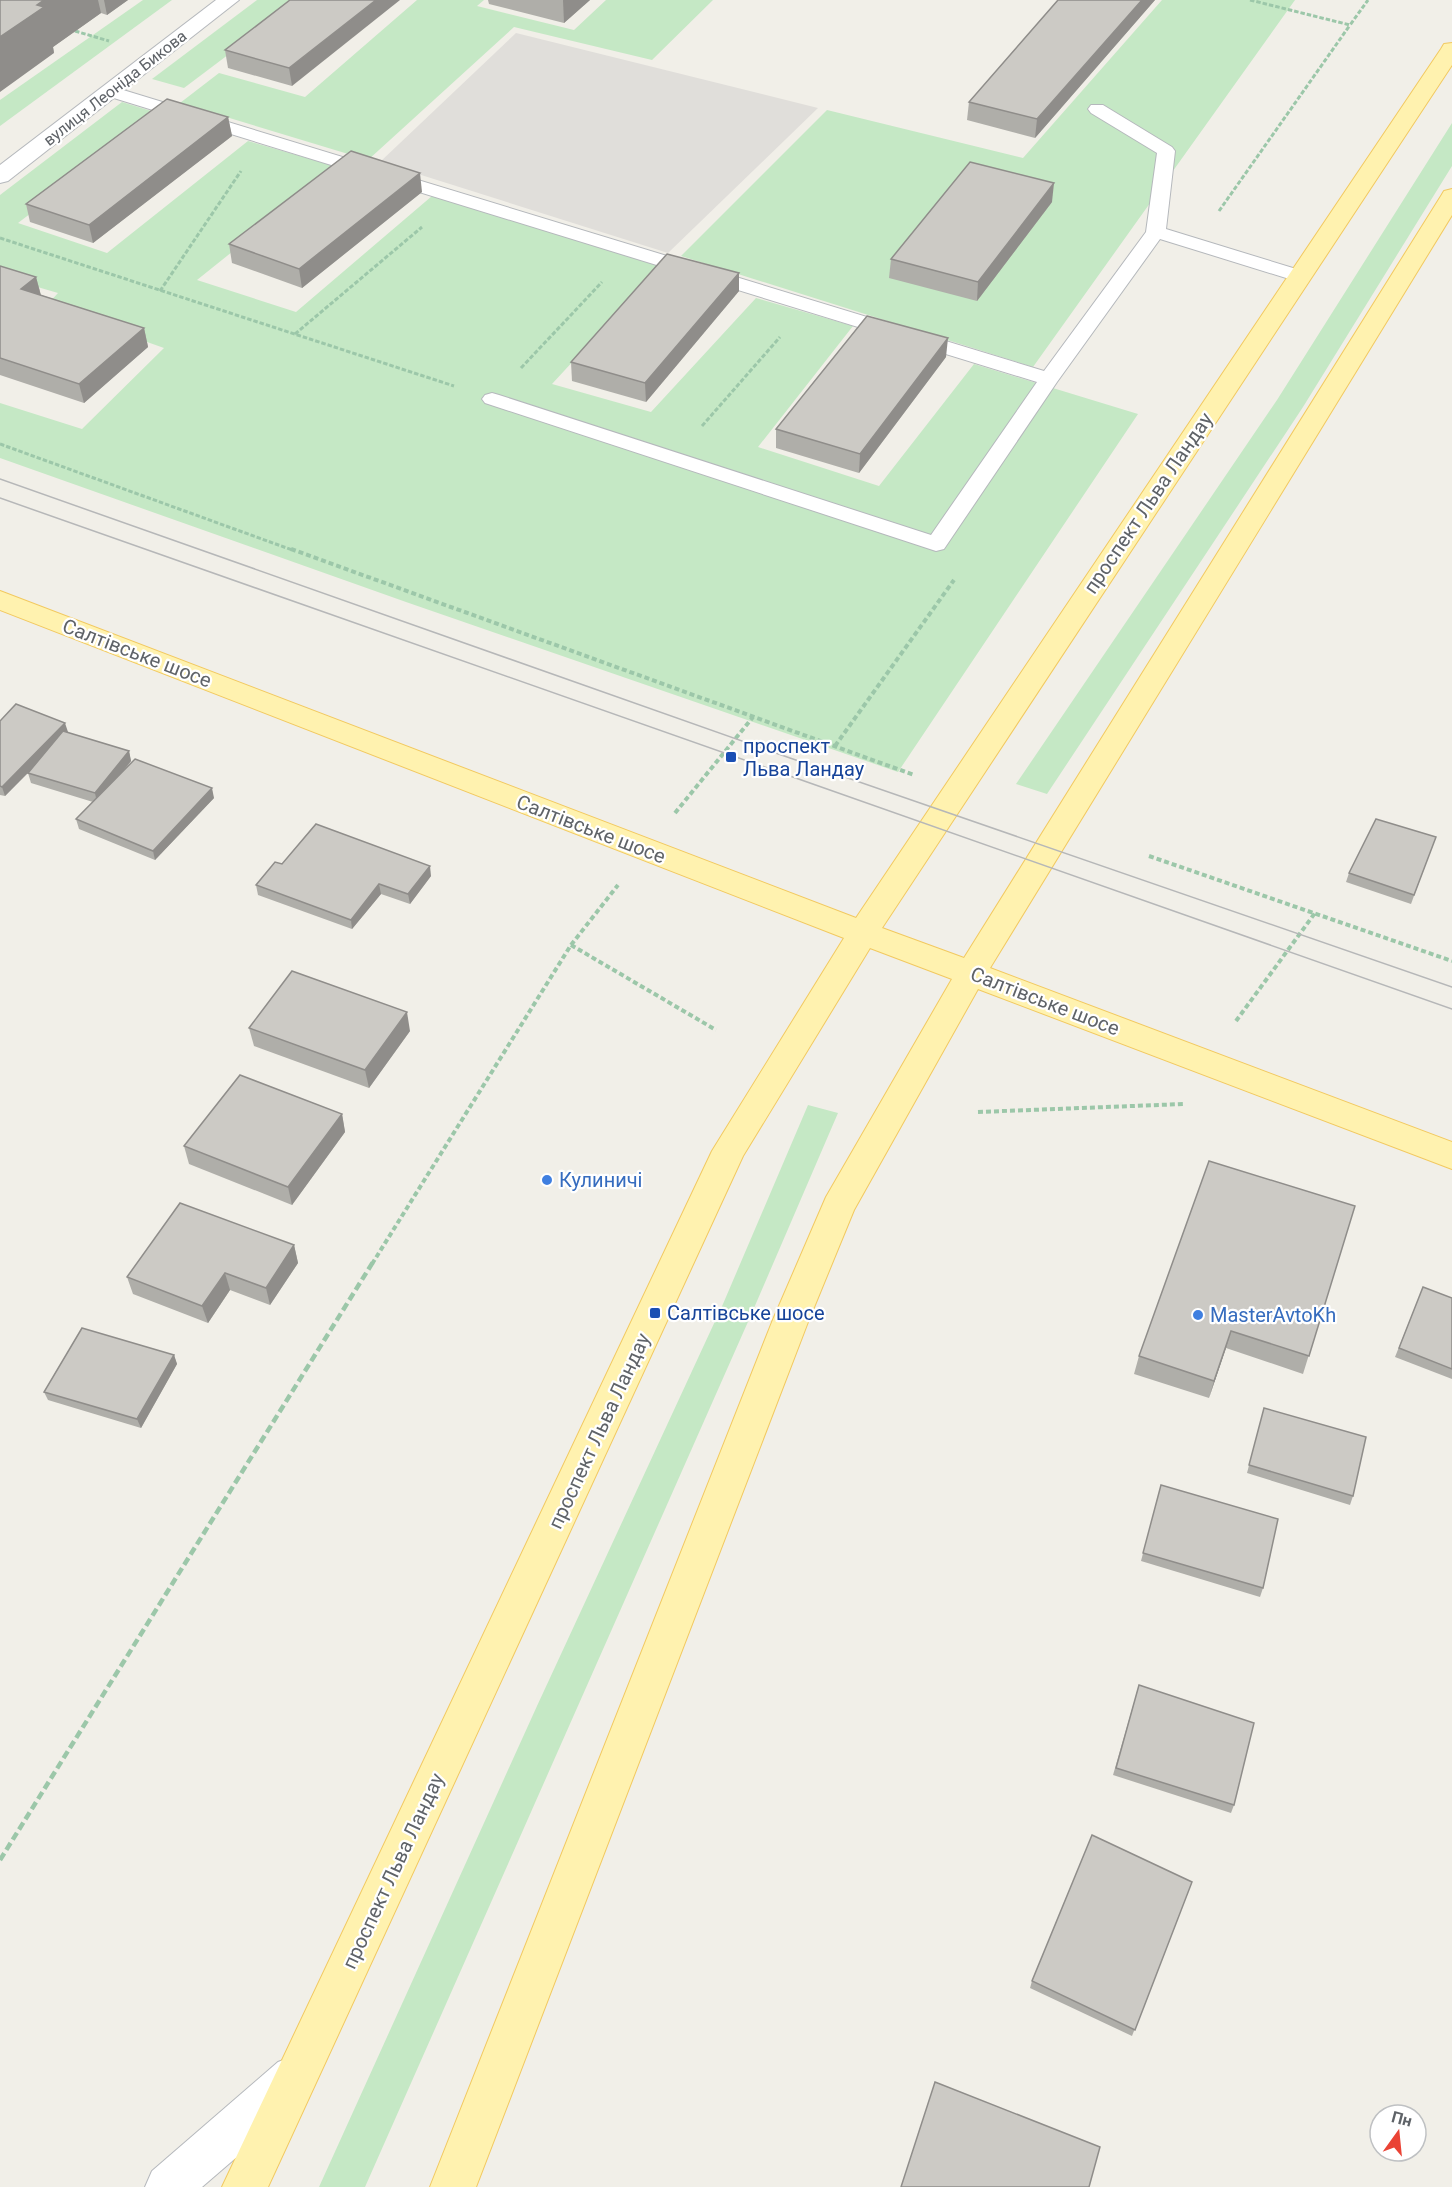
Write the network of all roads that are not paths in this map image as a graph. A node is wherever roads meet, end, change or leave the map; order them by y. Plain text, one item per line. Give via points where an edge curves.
1 (230, 0) edge
2 (1452, 49) edge
3 (110, 91) junction
4 (1096, 109) dead end
5 (0, 176) edge
6 (1450, 203) edge
7 (1156, 232) junction
8 (1299, 276) junction
9 (1049, 378) junction
10 (492, 399) road end
11 (0, 600) edge
12 (863, 932) junction
13 (971, 973) junction
14 (1452, 1156) edge
15 (297, 2076) junction
16 (168, 2187) edge
17 (245, 2187) edge
18 (453, 2187) edge

1 - 3 street, вулиця Леоніда Бикова
2 - 8 main road, проспект Льва Ландау
3 - 5 street, вулиця Леоніда Бикова
3 - 9 lane
4 - 7 lane via 1166,151
6 - 13 main road
7 - 8 lane
7 - 9 lane
8 - 12 main road, проспект Льва Ландау
9 - 10 lane via 936,544
11 - 12 main road, Салтівське шосе
12 - 13 main road, Салтівське шосе
12 - 15 main road, проспект Льва Ландау via 729,1151
13 - 14 main road, Салтівське шосе
13 - 18 main road via 838,1207
15 - 16 street
15 - 17 main road, проспект Льва Ландау

